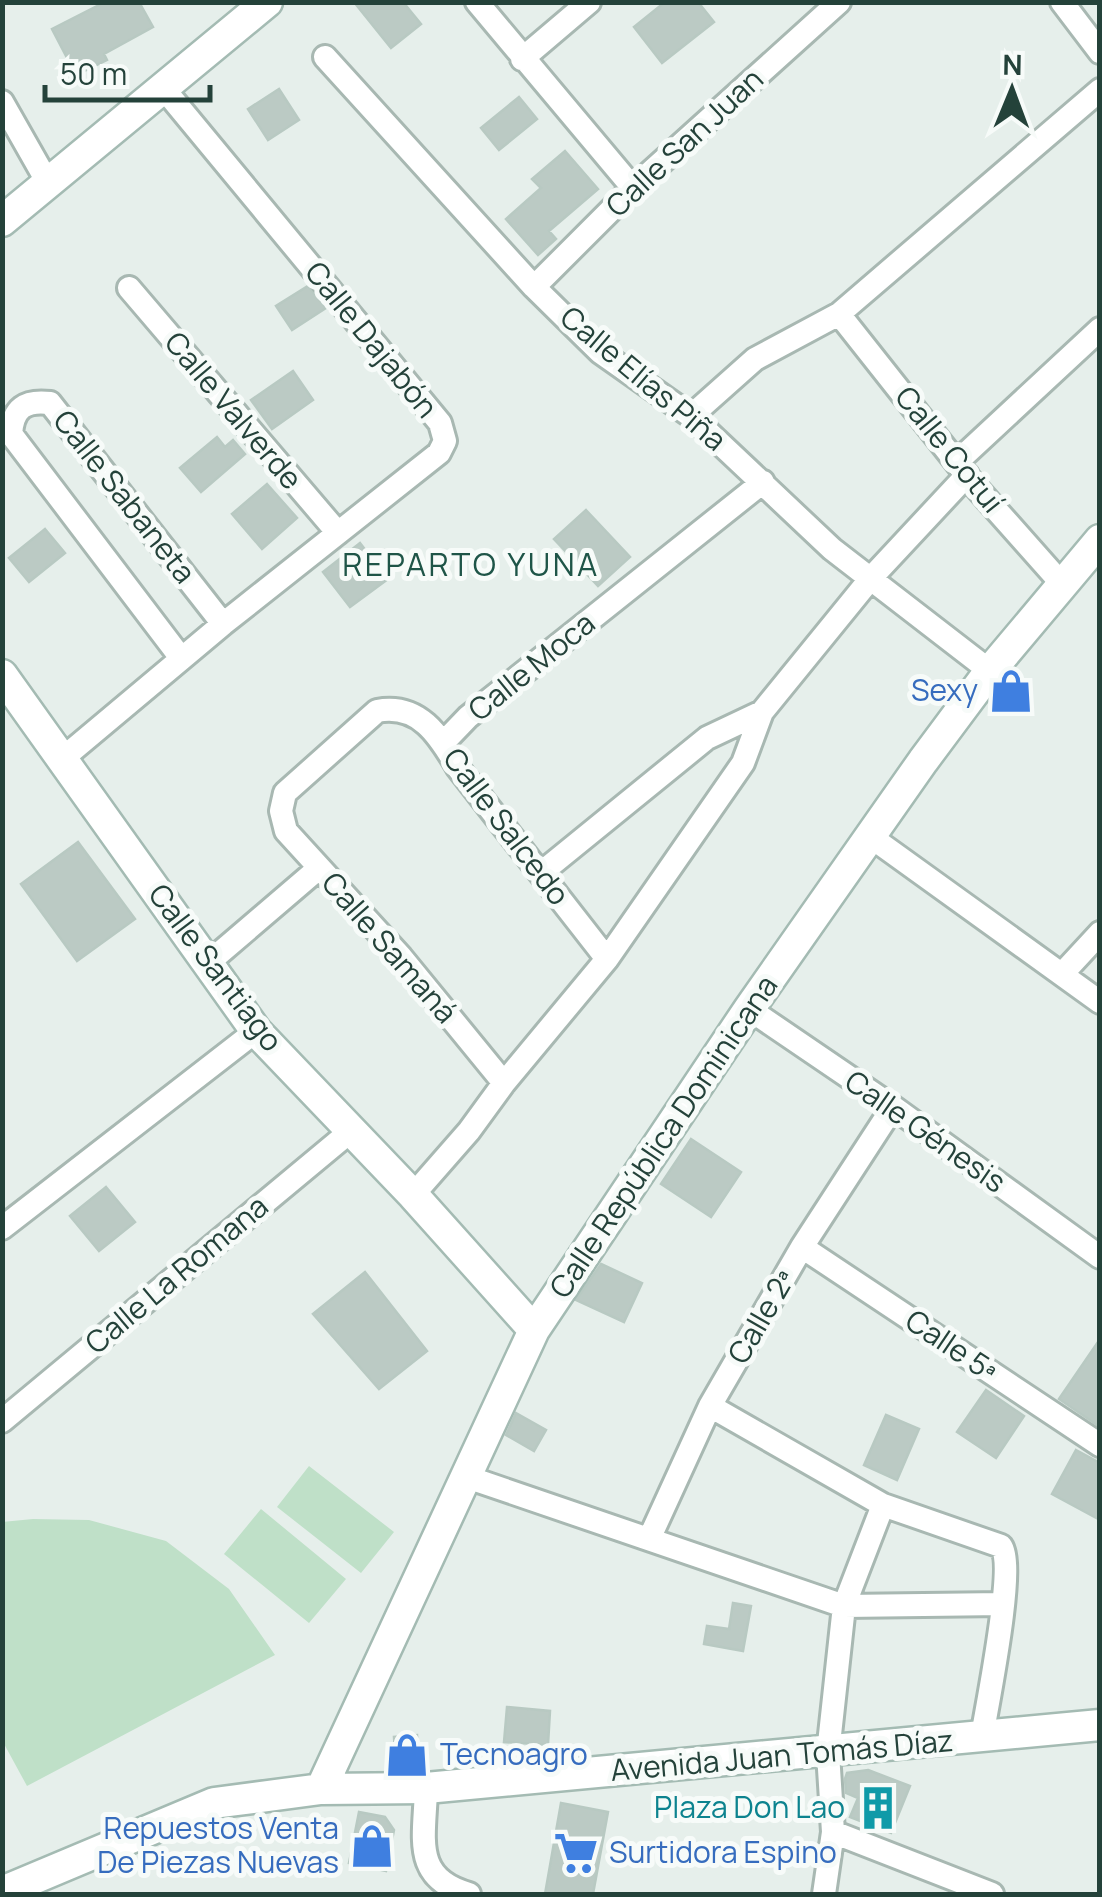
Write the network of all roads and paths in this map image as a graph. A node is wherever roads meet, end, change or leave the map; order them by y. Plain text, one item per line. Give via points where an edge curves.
1 (267, 2) edge
2 (477, 2) edge
3 (589, 2) edge
4 (839, 2) edge
5 (1062, 2) edge
6 (1100, 52) edge
7 (325, 57) dead end
8 (522, 59) junction
9 (164, 89) junction
10 (1100, 90) edge
11 (2, 102) edge
12 (48, 183) junction
13 (633, 188) junction
14 (2, 221) edge
15 (534, 287) junction
16 (129, 288) dead end
17 (839, 314) junction
18 (1100, 329) edge
19 (691, 416) junction
20 (962, 468) junction
21 (764, 482) junction
22 (338, 534) junction
23 (1100, 540) edge
24 (871, 578) junction
25 (1062, 584) junction
26 (224, 624) junction
27 (181, 658) junction
28 (990, 670) junction
29 (3, 678) edge
30 (762, 712) junction
31 (443, 742) junction
32 (62, 759) junction
33 (281, 811) joint
34 (871, 837) junction
35 (319, 868) junction
36 (541, 872) junction
37 (1100, 932) edge
38 (607, 959) junction
39 (208, 962) junction
40 (1063, 974) junction
41 (1100, 1002) edge
42 (749, 1009) junction
43 (256, 1031) junction
44 (504, 1083) junction
45 (893, 1107) junction
46 (352, 1130) junction
47 (414, 1195) junction
48 (2, 1228) edge
49 (802, 1247) junction
50 (1100, 1256) edge
51 (534, 1330) junction
52 (710, 1406) junction
53 (2, 1421) edge
54 (1100, 1444) edge
55 (464, 1476) junction
56 (883, 1505) junction
57 (650, 1537) junction
58 (1003, 1604) junction
59 (844, 1606) junction
60 (1100, 1724) edge
61 (982, 1737) junction
62 (828, 1752) junction
63 (426, 1788) junction
64 (321, 1789) junction
65 (833, 1832) junction
66 (2, 1892) edge
67 (469, 1894) edge
68 (824, 1894) edge
69 (992, 1894) edge

1 - 9 street
2 - 8 street
3 - 8 street
4 - 13 street, Calle San Juan
5 - 6 street
7 - 15 street, Calle Elías Piña
8 - 13 street
9 - 12 street
9 - 22 street, Calle Dajabón via 440,422 446,440 439,453
10 - 17 street
11 - 12 street
12 - 14 street
13 - 15 street, Calle San Juan
15 - 19 street, Calle Elías Piña via 600,352
16 - 22 street, Calle Valverde
17 - 19 street via 755,358
17 - 20 street, Calle Cotuí
18 - 20 street
19 - 21 street, Calle Elías Piña
20 - 24 street
20 - 25 street, Calle Cotuí
21 - 24 street, Calle Elías Piña
21 - 31 street, Calle Moca
22 - 26 street, Calle Dajabón
23 - 25 street, Calle República Dominicana
24 - 28 street, Calle Elías Piña
24 - 30 street
25 - 28 street, Calle República Dominicana
26 - 27 street, Calle Dajabón
26 - 27 street, Calle Sabaneta via 50,403 20,407 11,434
27 - 32 street, Calle Dajabón
28 - 34 street, Calle República Dominicana
29 - 32 street, Calle Santiago
30 - 36 street via 707,738
30 - 38 street via 742,763
31 - 33 street, Calle Salcedo via 410,711 378,711 285,793
31 - 36 street, Calle Salcedo
32 - 39 street, Calle Santiago
33 - 35 street, Calle Samaná via 286,831
34 - 40 street
34 - 42 street, Calle República Dominicana
35 - 39 street
35 - 44 street, Calle Samaná
36 - 38 street, Calle Salcedo
37 - 40 street
38 - 44 street
39 - 43 street, Calle Santiago
40 - 41 street
42 - 45 street, Calle Génesis
42 - 51 street, Calle República Dominicana
43 - 46 street, Calle Santiago
43 - 48 street
44 - 47 street
45 - 49 street, Calle 2ª
45 - 50 street, Calle Génesis
46 - 47 street, Calle Santiago
46 - 53 street, Calle La Romana
47 - 51 street, Calle Santiago
49 - 52 street, Calle 2ª
49 - 54 street, Calle 5ª
51 - 55 street, Calle República Dominicana
52 - 56 street
52 - 57 street, Calle 2ª
55 - 57 street
55 - 64 street, Calle República Dominicana
56 - 58 street via 1001,1546
56 - 59 street
57 - 59 street
58 - 59 street
58 - 61 street
59 - 62 street
60 - 61 street, Avenida Juan Tomás Díaz
61 - 62 street, Avenida Juan Tomás Díaz
62 - 63 street, Avenida Juan Tomás Díaz
62 - 65 street
63 - 64 street, Avenida Juan Tomás Díaz
63 - 67 street via 425,1860 447,1888
64 - 66 street, Avenida Juan Tomás Díaz via 214,1803
65 - 68 street
65 - 69 street

